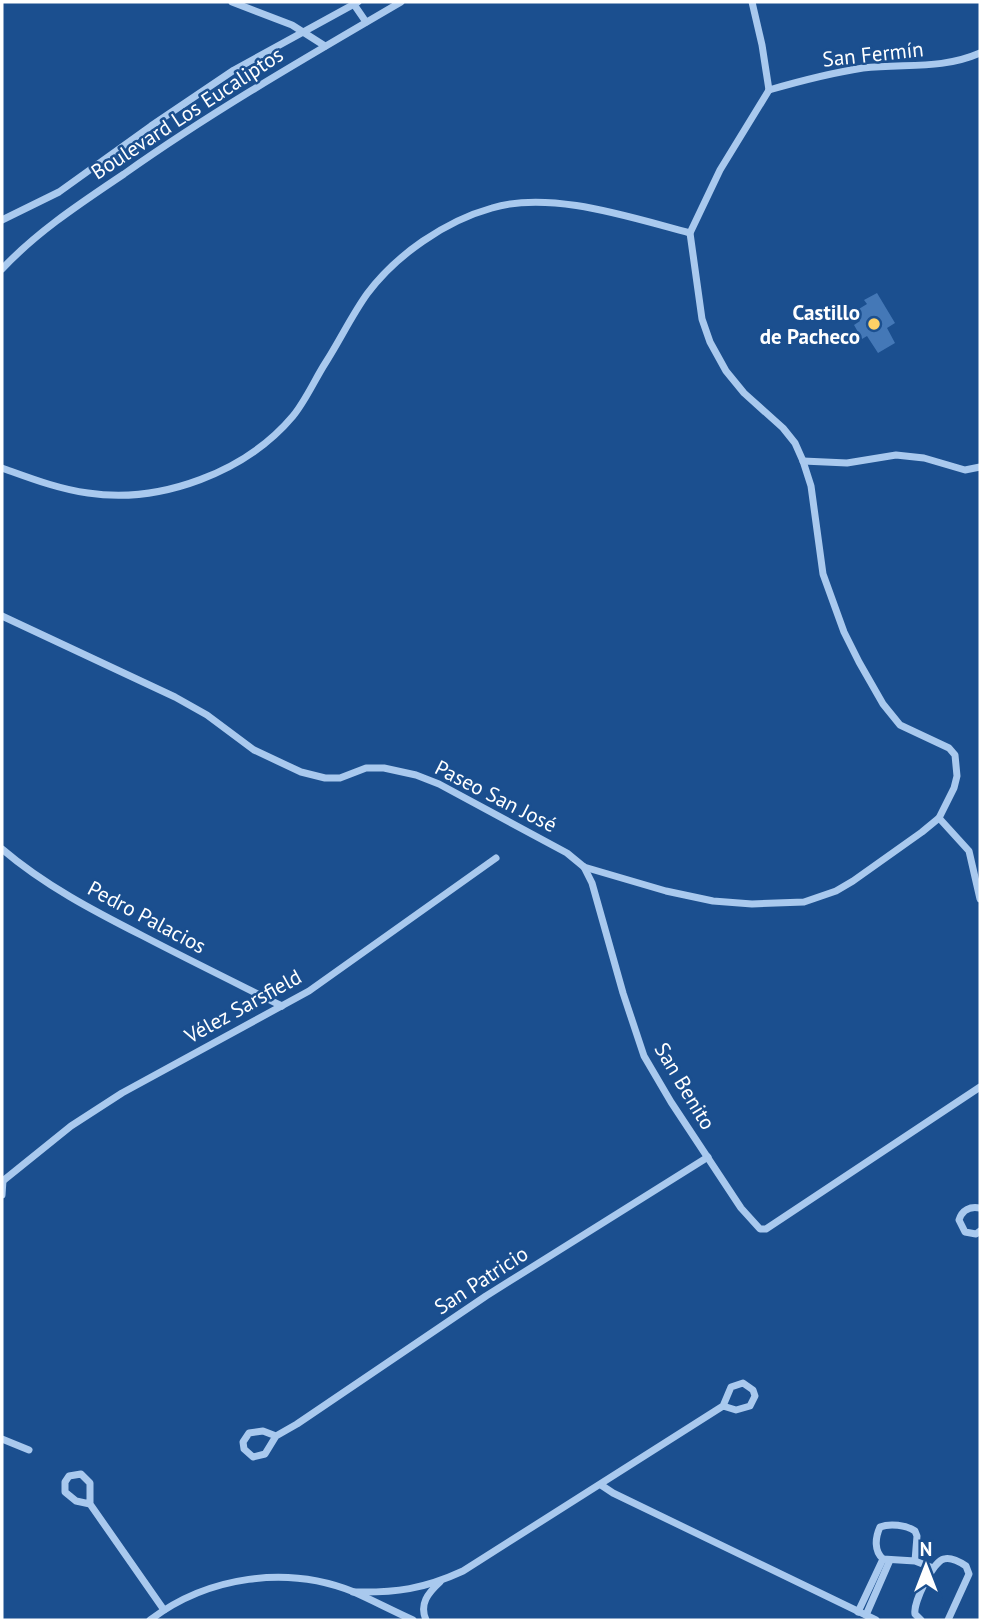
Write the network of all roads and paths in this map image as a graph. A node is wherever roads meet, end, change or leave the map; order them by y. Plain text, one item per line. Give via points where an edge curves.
1 (232, 2) edge
2 (401, 2) edge
3 (752, 2) edge
4 (354, 3) edge
5 (366, 22) junction
6 (305, 32) junction
7 (324, 46) junction
8 (980, 53) edge
9 (769, 90) junction
10 (2, 220) edge
11 (690, 233) junction
12 (2, 269) edge
13 (803, 461) junction
14 (980, 467) edge
15 (2, 468) edge
16 (2, 616) edge
17 (939, 818) junction
18 (2, 849) edge
19 (496, 858) dead end
20 (584, 867) junction
21 (980, 899) edge
22 (282, 1006) junction
23 (980, 1087) edge
24 (708, 1157) junction
25 (3, 1180) edge
26 (2, 1195) edge
27 (980, 1208) edge
28 (980, 1231) edge
29 (723, 1406) junction
30 (276, 1436) junction
31 (2, 1439) edge
32 (29, 1450) dead end
33 (601, 1485) junction
34 (90, 1504) junction
35 (886, 1560) junction
36 (915, 1561) junction
37 (933, 1568) junction
38 (442, 1580) junction
39 (353, 1592) junction
40 (164, 1610) junction
41 (862, 1613) junction
42 (150, 1620) edge
43 (413, 1620) edge
44 (426, 1620) edge
45 (876, 1620) edge
46 (922, 1620) edge
47 (948, 1620) edge

1 - 6 street
2 - 5 street, Boulevard Los Eucaliptos
3 - 9 street
4 - 5 street
4 - 6 street, Boulevard Los Eucaliptos
5 - 7 street, Boulevard Los Eucaliptos
6 - 7 street
6 - 10 street, Boulevard Los Eucaliptos via 234,70 59,192
7 - 12 street, Boulevard Los Eucaliptos via 187,130 24,245
8 - 9 street, San Fermín via 960,62 864,68
9 - 11 street via 720,170
11 - 13 street via 702,319 715,354 744,393 783,428
11 - 15 street via 597,208 541,203 493,207 443,230 401,258 368,293 294,414 269,442 242,461 195,482 121,495 89,494
13 - 14 street via 847,463 896,455 965,470
13 - 17 street via 811,486 823,574 859,662 900,725 949,748 954,755 957,776
16 - 20 street, Paseo San José via 175,697 254,750 301,772 340,778 366,768 384,768 416,775 567,853
17 - 20 street, Paseo San José via 853,881 804,902 713,901
17 - 21 street via 969,851
18 - 22 street, Pedro Palacios via 58,890
19 - 22 street, Vélez Sarsfield
20 - 24 street, San Benito via 639,1045
22 - 25 street, Vélez Sarsfield via 122,1093
23 - 24 street, San Benito via 766,1229 760,1230 741,1208
24 - 30 street, San Patricio via 486,1296
25 - 26 street, Vélez Sarsfield
27 - 28 street via 964,1211 959,1220 965,1232
29 - 29 street via 736,1410 750,1406 753,1390 738,1383 727,1392
29 - 33 street
30 - 30 street, San Patricio via 263,1431 249,1433 244,1449 258,1457 270,1450
31 - 32 street
33 - 38 street
33 - 41 street
34 - 34 street via 92,1489 86,1477 69,1476 65,1492
34 - 40 street
35 - 36 street
35 - 36 street via 876,1547 880,1527 886,1525 915,1531
35 - 41 street
36 - 37 street
37 - 46 street via 914,1606
37 - 47 street via 947,1559 968,1569 969,1577
38 - 39 street via 401,1592
38 - 44 street via 425,1598
39 - 40 street via 309,1581 255,1578 206,1589
39 - 43 street
40 - 42 street
41 - 45 street

